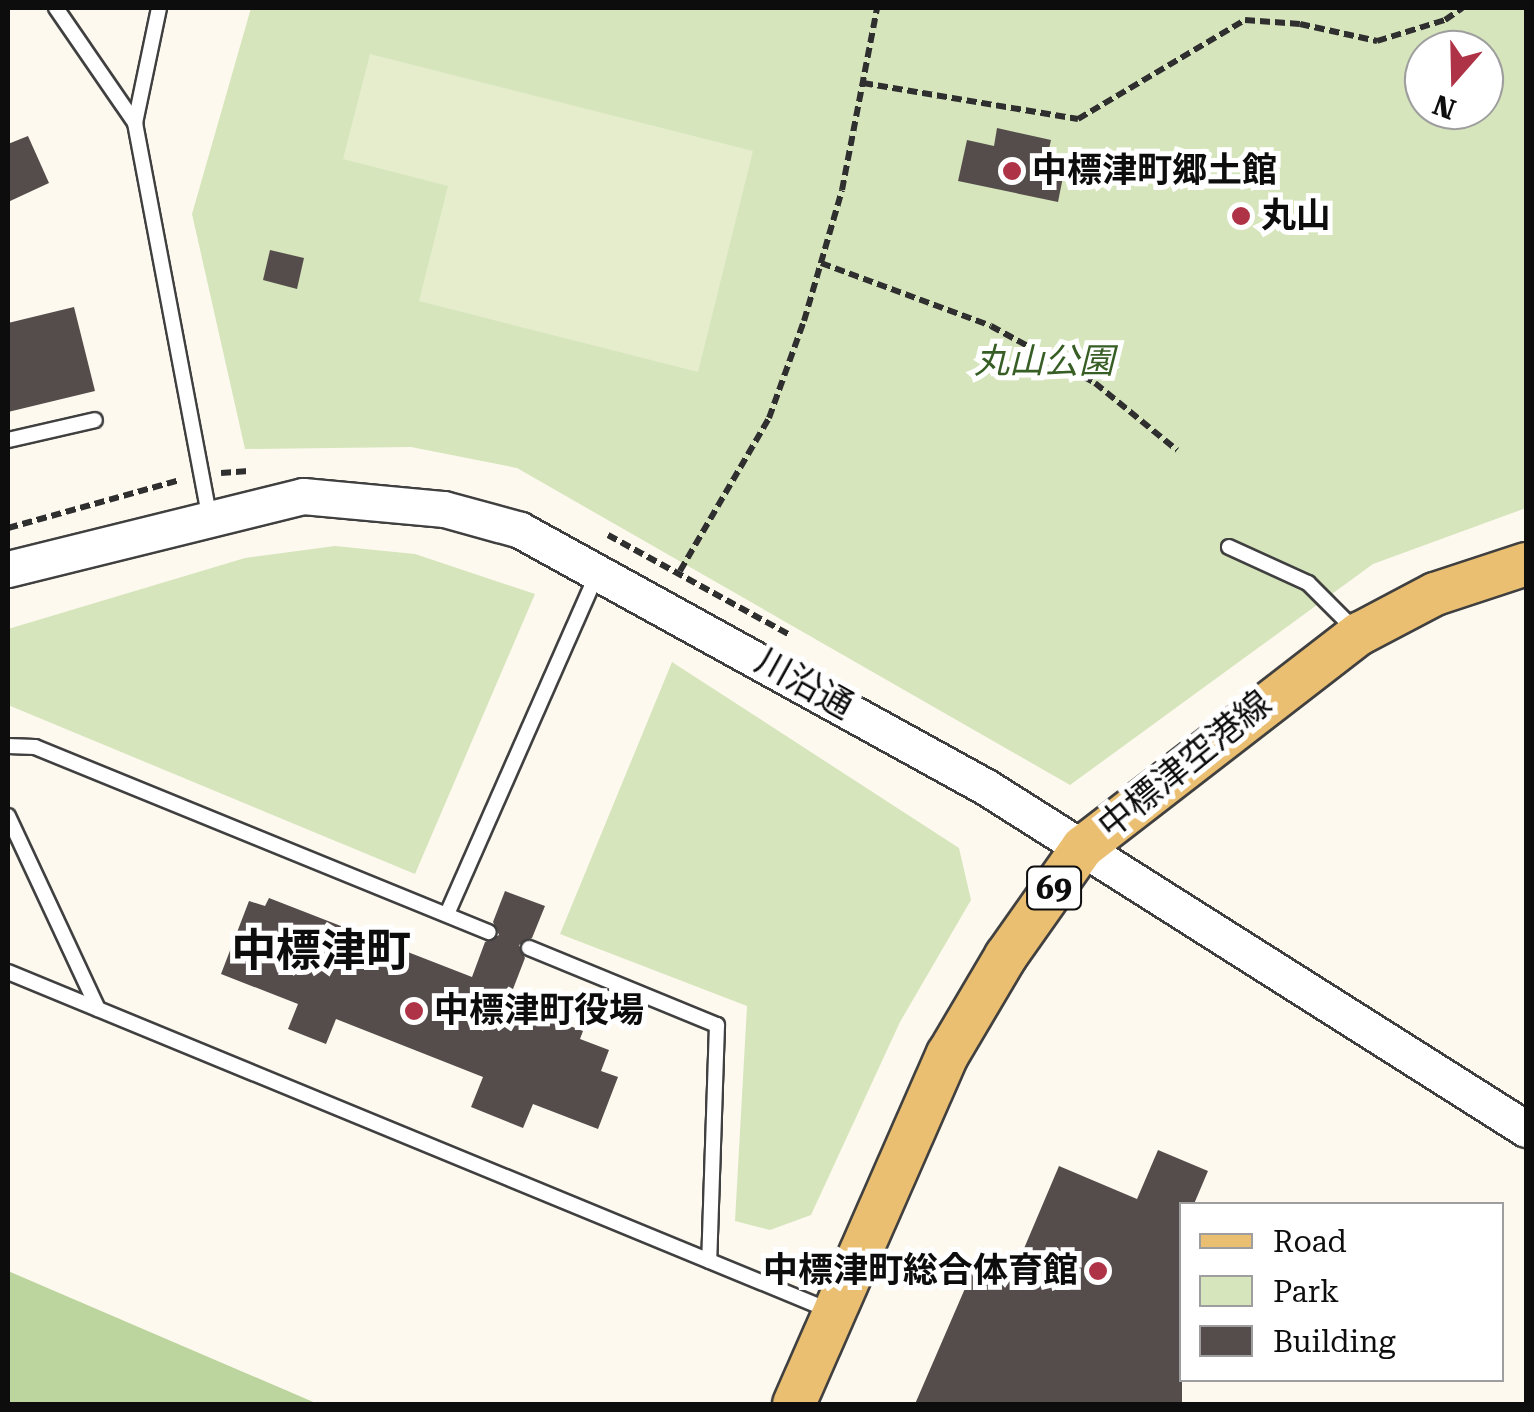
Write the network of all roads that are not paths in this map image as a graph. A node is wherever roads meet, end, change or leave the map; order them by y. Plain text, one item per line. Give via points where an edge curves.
1 (56, 8) edge
2 (159, 8) edge
3 (135, 123) junction
4 (95, 420) dead end
5 (8, 440) edge
6 (208, 515) junction
7 (1230, 547) dead end
8 (1526, 564) edge
9 (8, 569) edge
10 (599, 569) junction
11 (1359, 634) junction
12 (8, 746) edge
13 (8, 816) edge
14 (1083, 847) junction
15 (446, 914) junction
16 (490, 932) dead end
17 (529, 948) dead end
18 (8, 972) edge
19 (98, 1009) junction
20 (1526, 1129) edge
21 (710, 1261) junction
22 (832, 1312) junction
23 (794, 1404) edge

1 - 3 lane
2 - 3 lane
3 - 6 lane
4 - 5 lane
6 - 9 street, 川沿通
6 - 10 street, 川沿通 via 303,496 444,509 520,530
7 - 11 lane via 1308,583
8 - 11 main road, 中標津空港線 / 69 via 1435,594
10 - 14 street, 川沿通
10 - 15 lane
11 - 14 main road, 中標津空港線 / 69
12 - 15 lane via 34,747
13 - 19 lane
14 - 20 street, 川沿通
14 - 22 main road, 中標津空港線 / 69 via 948,1054
15 - 16 lane
17 - 21 lane via 717,1025
18 - 19 lane
19 - 21 lane
21 - 22 lane
22 - 23 main road, 中標津空港線 / 69

